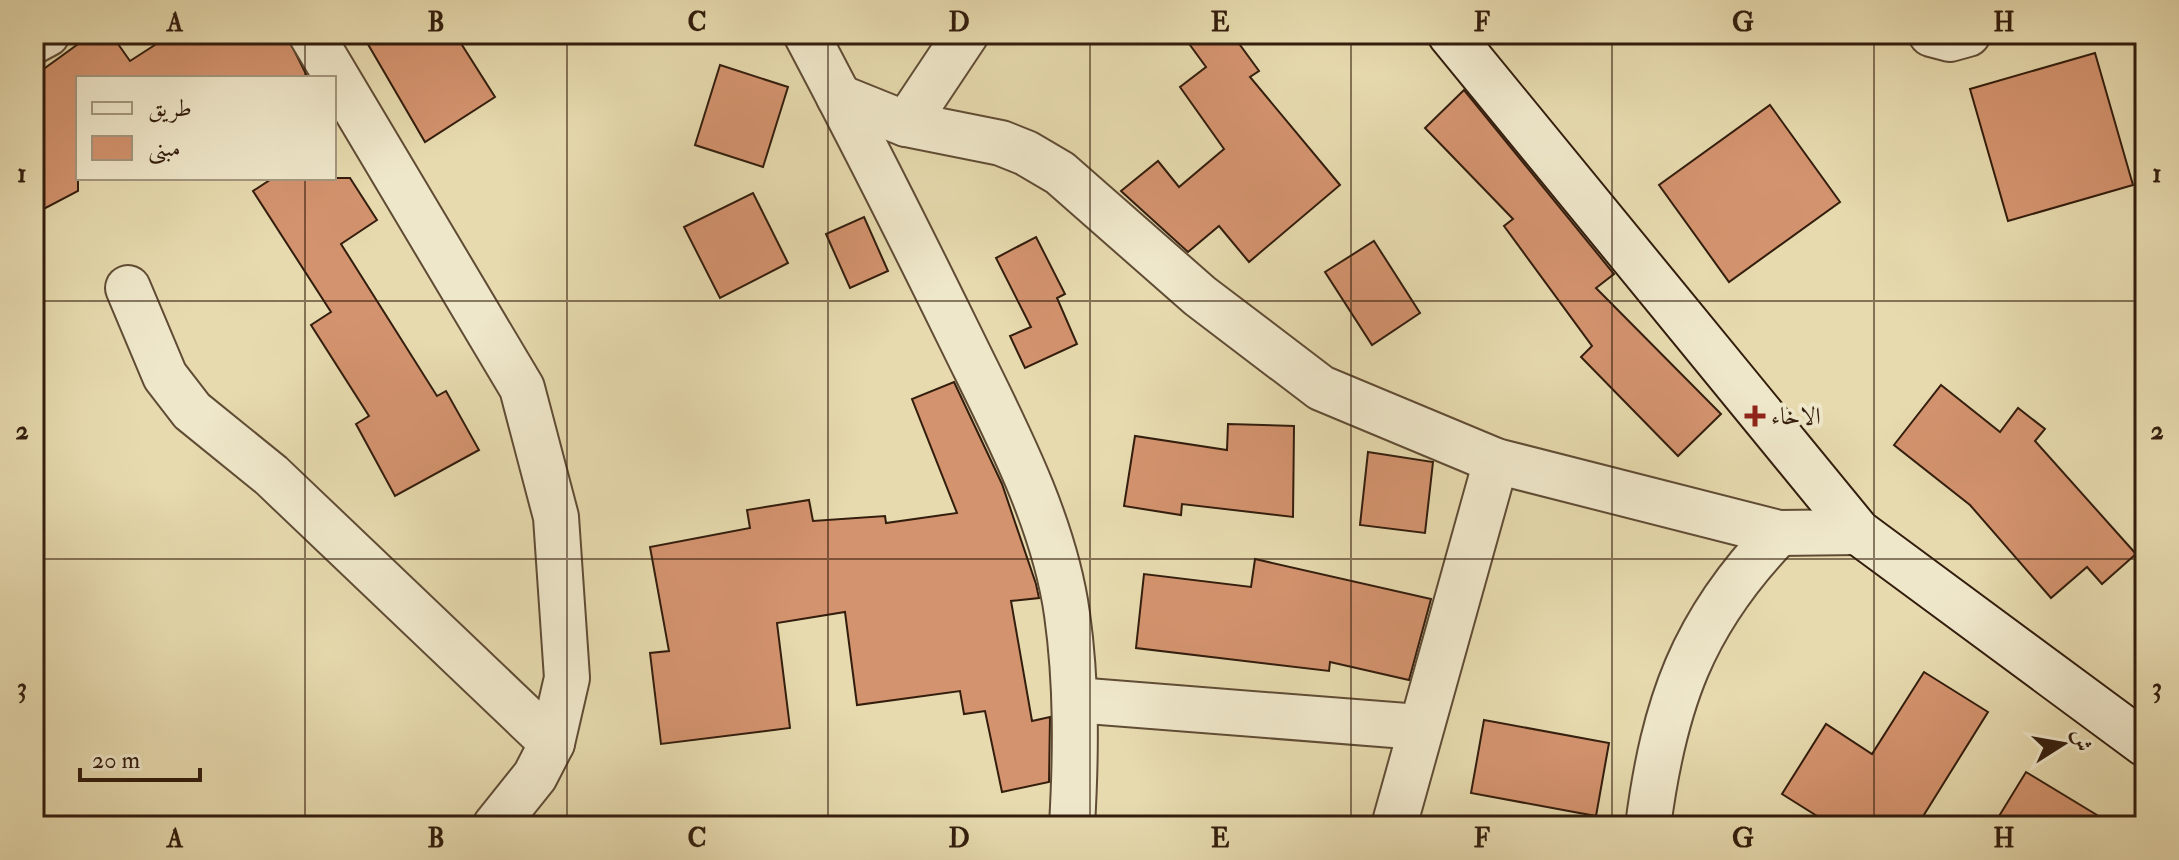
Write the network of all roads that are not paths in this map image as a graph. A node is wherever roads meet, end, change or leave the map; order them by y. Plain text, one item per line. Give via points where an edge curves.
1 (47, 34) edge
2 (311, 34) edge
3 (806, 34) edge
4 (966, 34) edge
5 (1450, 34) edge
6 (1931, 34) edge
7 (1968, 34) edge
8 (34, 41) edge
9 (839, 97) junction
10 (906, 124) junction
11 (128, 288) dead end
12 (1496, 461) junction
13 (1858, 532) junction
14 (1779, 533) junction
15 (1075, 700) junction
16 (1419, 727) junction
17 (552, 743) junction
18 (2145, 744) edge
19 (495, 826) edge
20 (1072, 826) edge
21 (1394, 826) edge
22 (1648, 826) edge

1 - 8 street
2 - 17 street via 522,388 556,517 567,678
3 - 9 street
4 - 10 street
5 - 13 street
6 - 7 street via 1950,39
9 - 10 street
9 - 15 street via 1020,460 1067,611
10 - 12 street via 1026,153 1060,173 1200,296 1321,388
11 - 17 street via 165,376 192,411 316,516
12 - 14 street
12 - 16 street
13 - 14 street
13 - 18 street
14 - 22 street via 1738,575 1698,640 1657,756
15 - 16 street
15 - 20 street
16 - 21 street
17 - 19 street via 535,776

